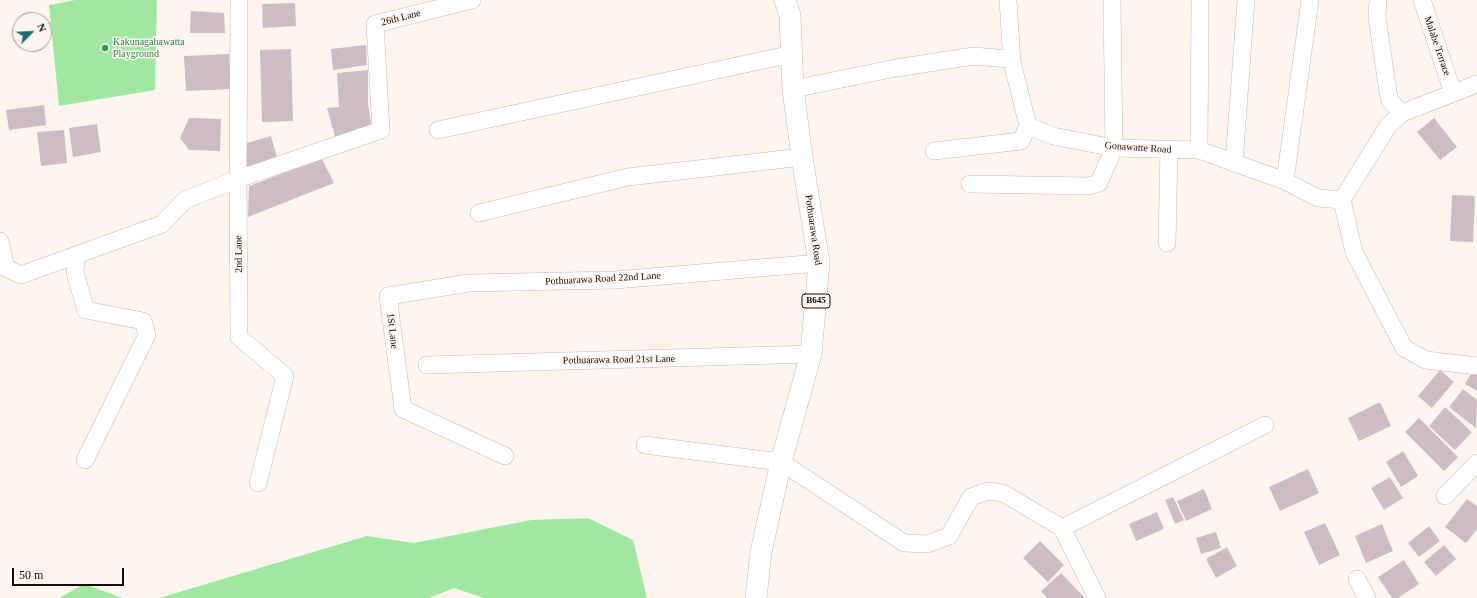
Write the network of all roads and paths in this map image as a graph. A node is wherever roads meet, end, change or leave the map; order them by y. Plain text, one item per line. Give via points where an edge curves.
1 (239, 0) edge
2 (472, 0) edge
3 (785, 0) edge
4 (1008, 0) edge
5 (1112, 0) edge
6 (1200, 0) edge
7 (1246, 0) edge
8 (1310, 0) edge
9 (1378, 0) edge
10 (1422, 0) edge
11 (792, 54) junction
12 (1012, 62) junction
13 (1477, 84) edge
14 (793, 90) junction
15 (1453, 93) junction
16 (1402, 113) junction
17 (1028, 126) junction
18 (438, 130) dead end
19 (1114, 148) junction
20 (1169, 150) junction
21 (1199, 150) junction
22 (934, 151) dead end
23 (802, 157) junction
24 (1234, 163) junction
25 (238, 179) junction
26 (1285, 181) junction
27 (970, 184) dead end
28 (1342, 200) junction
29 (479, 213) dead end
30 (0, 241) edge
31 (1167, 242) dead end
32 (76, 255) junction
33 (820, 263) junction
34 (388, 296) joint
35 (811, 354) junction
36 (426, 365) dead end
37 (1477, 366) edge
38 (1265, 425) dead end
39 (645, 445) dead end
40 (505, 456) dead end
41 (85, 460) dead end
42 (781, 462) junction
43 (1477, 463) edge
44 (258, 483) dead end
45 (1445, 496) dead end
46 (1062, 528) junction
47 (1357, 579) dead end
48 (756, 598) edge
49 (1097, 598) edge
50 (1367, 598) edge

1 - 25 street, 2nd Lane
2 - 25 street, 26th Lane via 375,24 381,130
3 - 11 main road, Pothuarawa Road / B645 via 790,15
4 - 12 street
5 - 19 street
6 - 21 street
7 - 24 street
8 - 26 street
9 - 16 street via 1377,17 1388,92 1390,101
10 - 15 street, Malabe Terrace
11 - 14 main road, Pothuarawa Road / B645
11 - 18 street
12 - 14 street via 1008,59 974,56 896,68
12 - 17 street
13 - 15 street
14 - 23 main road, Pothuarawa Road / B645
15 - 16 street
16 - 28 street via 1388,126
17 - 19 street, Gonawatte Road via 1053,136
17 - 22 street via 1021,141
19 - 20 street, Gonawatte Road
19 - 27 street via 1099,183 1088,186
20 - 21 street, Gonawatte Road
20 - 31 street
21 - 24 street, Gonawatte Road
23 - 29 street via 628,177
23 - 33 main road, Pothuarawa Road / B645
24 - 26 street, Gonawatte Road
25 - 32 street via 184,200 162,224
25 - 44 street, 2nd Lane via 240,337 285,376
26 - 28 street, Gonawatte Road via 1318,198
28 - 37 street via 1354,252 1404,348 1426,360
30 - 32 street via 6,268 21,275
32 - 41 street via 75,273 86,310 143,321 147,335
33 - 34 street, Pothuarawa Road 22nd Lane via 615,280 469,283
33 - 35 main road, Pothuarawa Road / B645
34 - 40 street, 1St Lane via 402,409
35 - 36 street, Pothuarawa Road 21st Lane
35 - 42 main road, Pothuarawa Road / B645
38 - 46 street
39 - 42 street
42 - 46 street via 904,543 927,544 949,536 971,497 988,491 1003,493
42 - 48 main road, Pothuarawa Road / B645 via 761,552
43 - 45 street
46 - 49 street
47 - 50 street

